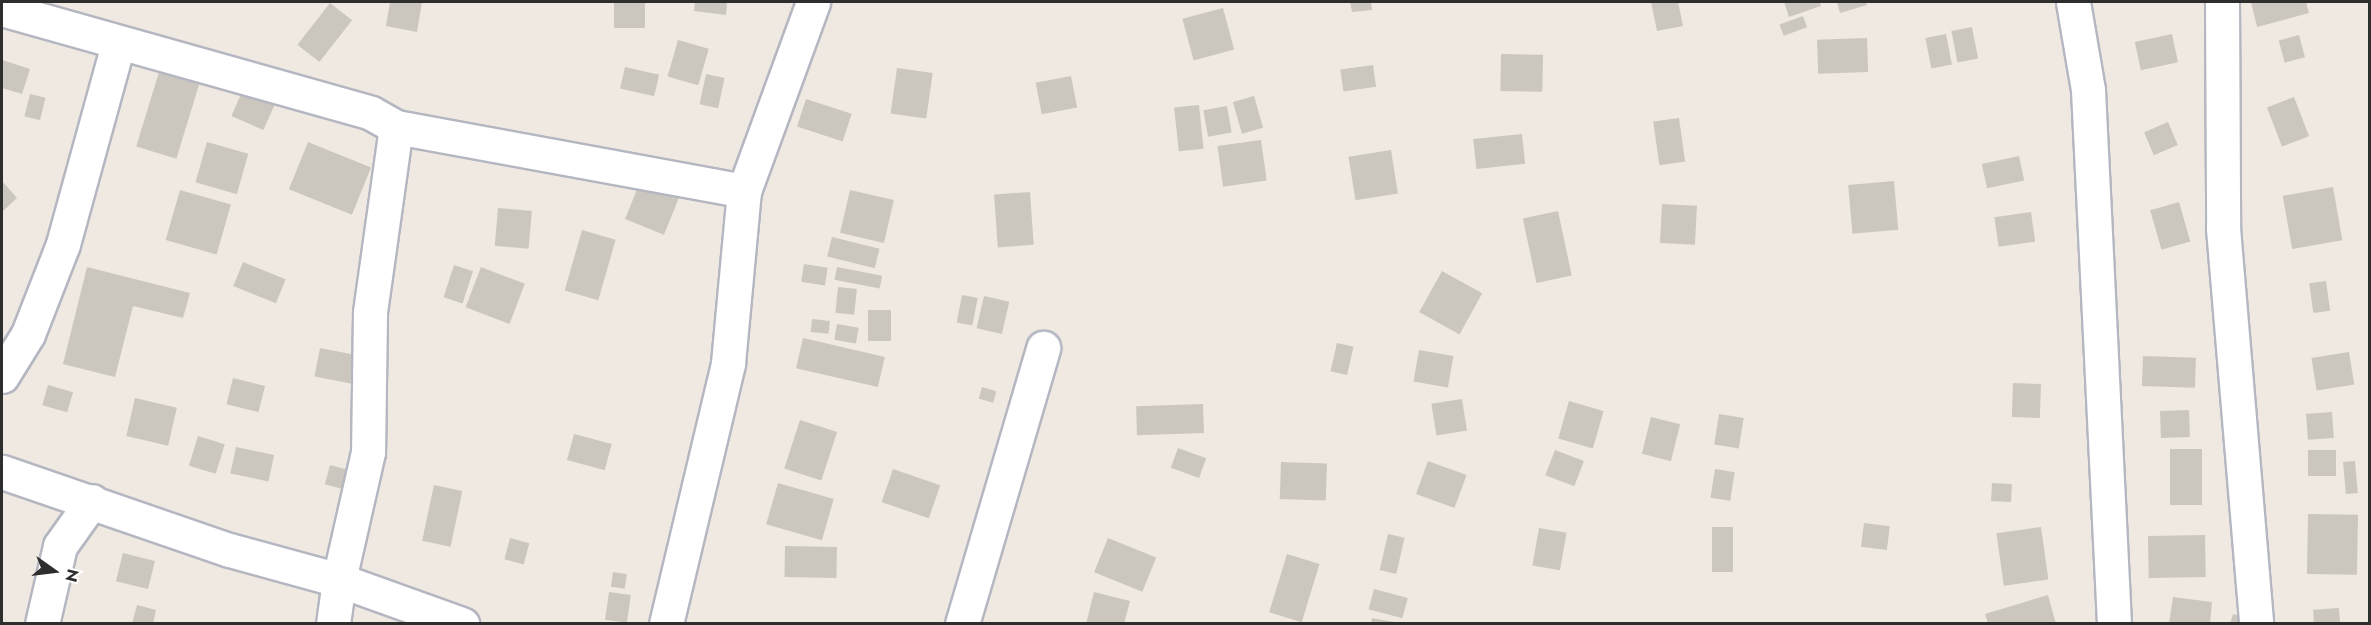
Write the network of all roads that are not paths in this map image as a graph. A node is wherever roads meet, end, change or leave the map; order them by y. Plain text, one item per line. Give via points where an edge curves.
1 (813, 2) edge
2 (2073, 2) edge
3 (2222, 2) edge
4 (2, 9) edge
5 (118, 45) junction
6 (396, 127) junction
7 (744, 191) junction
8 (1044, 348) dead end
9 (2, 376) edge
10 (2, 472) edge
11 (92, 501) junction
12 (339, 580) junction
13 (42, 624) edge
14 (333, 624) edge
15 (462, 624) edge
16 (666, 624) edge
17 (962, 624) edge
18 (2114, 624) edge
19 (2256, 624) edge

1 - 7 street
2 - 18 street via 2088,90
3 - 19 street via 2223,228
4 - 5 street
5 - 6 street via 371,112
5 - 9 street via 63,244 28,334
6 - 7 street
6 - 12 street via 370,313 368,452
7 - 16 street via 728,363
8 - 17 street
10 - 11 street
11 - 12 street via 229,550
11 - 13 street via 60,546
12 - 14 street
12 - 15 street

